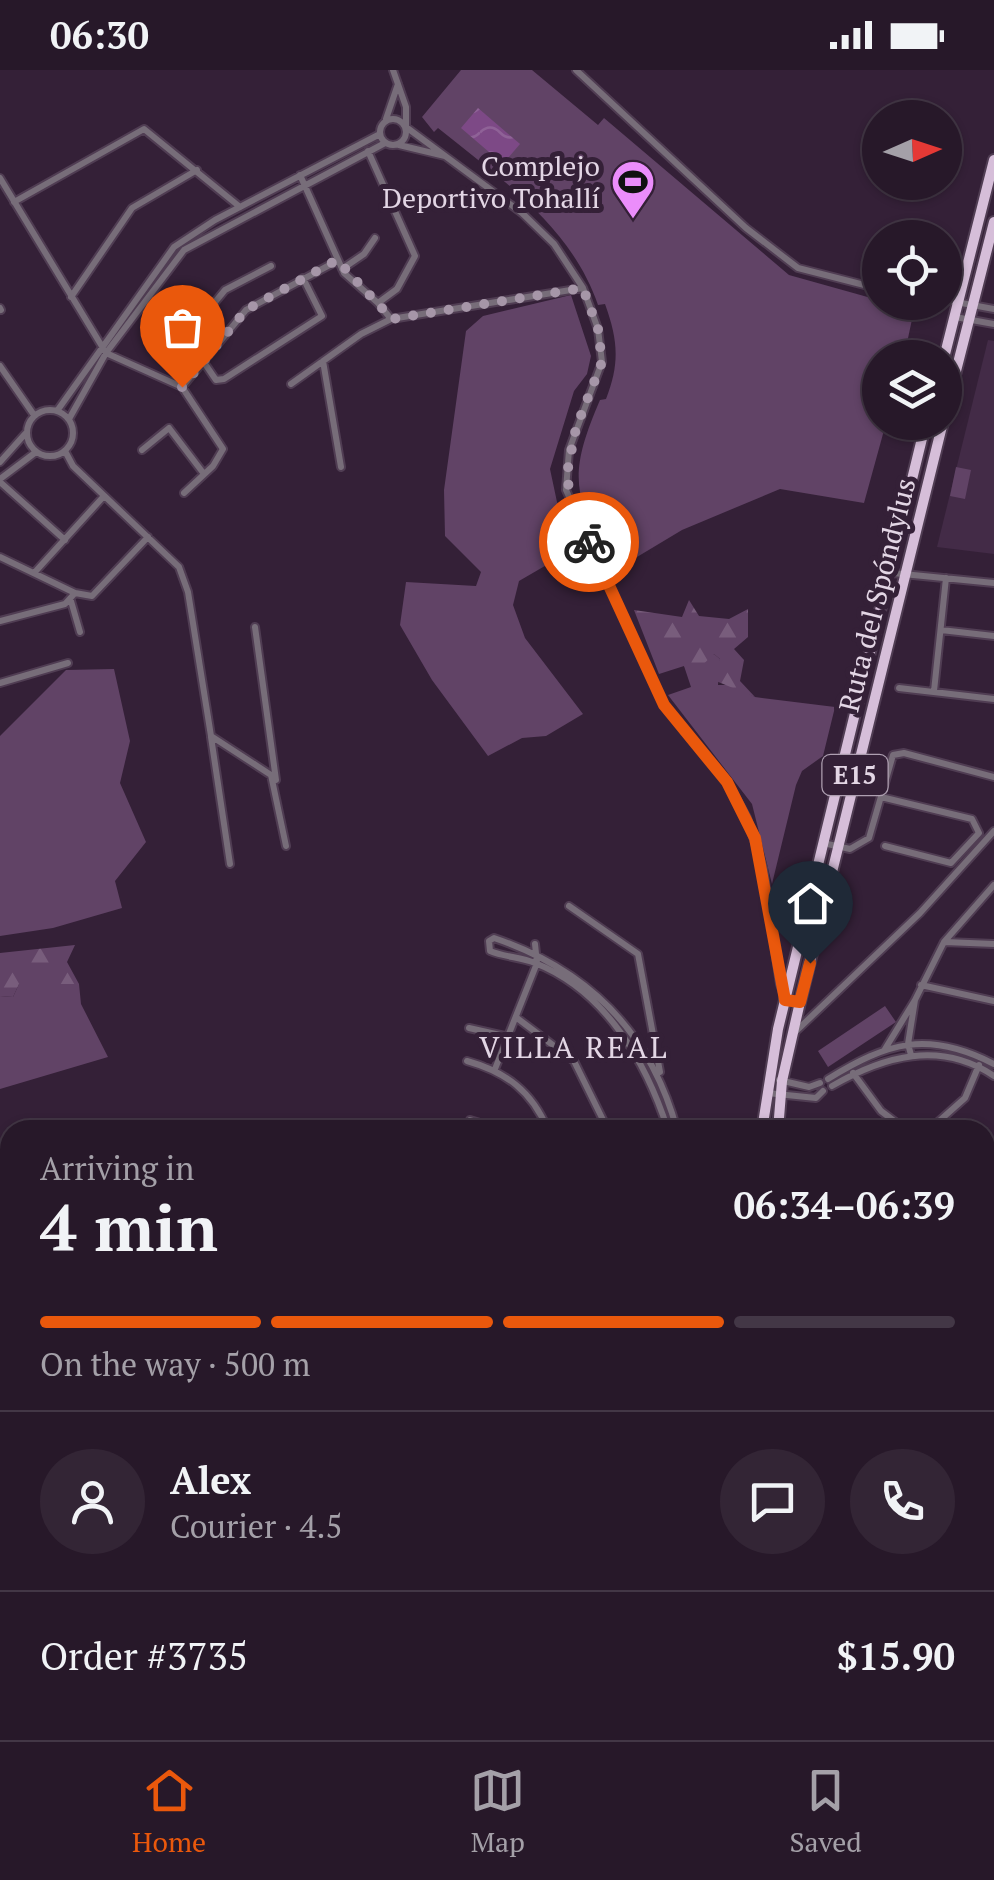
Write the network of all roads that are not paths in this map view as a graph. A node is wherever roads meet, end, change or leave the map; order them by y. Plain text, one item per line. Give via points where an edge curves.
1 (392, 70) edge
2 (576, 70) edge
3 (398, 82) junction
4 (384, 122) junction
5 (406, 126) junction
6 (380, 134) junction
7 (385, 142) junction
8 (399, 144) junction
9 (368, 152) junction
10 (451, 158) junction
11 (994, 160) edge
12 (198, 170) junction
13 (300, 175) junction
14 (0, 178) edge
15 (304, 184) junction
16 (14, 202) junction
17 (240, 207) junction
18 (994, 222) edge
19 (374, 238) dead end
20 (337, 260) junction
21 (271, 266) dead end
22 (342, 269) junction
23 (303, 278) junction
24 (862, 284) edge
25 (583, 288) junction
26 (962, 289) edge
27 (71, 298) junction
28 (962, 302) edge
29 (378, 303) junction
30 (974, 304) junction
31 (994, 309) edge
32 (962, 318) edge
33 (392, 319) junction
34 (969, 320) junction
35 (994, 324) edge
36 (102, 344) junction
37 (962, 347) edge
38 (106, 353) junction
39 (323, 360) junction
40 (203, 361) junction
41 (0, 366) edge
42 (291, 384) dead end
43 (182, 387) junction
44 (57, 410) junction
45 (34, 415) junction
46 (69, 420) junction
47 (26, 434) junction
48 (922, 440) edge
49 (939, 440) edge
50 (142, 450) dead end
51 (65, 451) junction
52 (36, 452) junction
53 (0, 462) edge
54 (340, 467) dead end
55 (204, 474) junction
56 (0, 481) edge
57 (184, 493) dead end
58 (104, 496) junction
59 (148, 536) junction
60 (65, 540) junction
61 (0, 557) edge
62 (35, 572) junction
63 (892, 573) junction
64 (907, 575) junction
65 (946, 578) junction
66 (994, 583) edge
67 (73, 597) junction
68 (0, 621) edge
69 (255, 628) dead end
70 (940, 630) junction
71 (80, 632) dead end
72 (994, 636) edge
73 (68, 663) dead end
74 (1, 680) edge
75 (898, 688) dead end
76 (934, 692) junction
77 (994, 698) edge
78 (211, 736) junction
79 (994, 777) edge
80 (277, 786) junction
81 (882, 797) junction
82 (994, 830) edge
83 (823, 843) junction
84 (286, 846) dead end
85 (838, 846) junction
86 (885, 846) dead end
87 (230, 864) dead end
88 (994, 886) edge
89 (569, 906) dead end
90 (944, 942) junction
91 (994, 944) edge
92 (536, 948) junction
93 (536, 963) junction
94 (921, 985) junction
95 (584, 988) junction
96 (785, 1000) junction
97 (914, 1000) junction
98 (994, 1001) edge
99 (800, 1002) junction
100 (517, 1018) junction
101 (618, 1021) junction
102 (468, 1028) dead end
103 (793, 1034) junction
104 (509, 1037) junction
105 (908, 1044) junction
106 (884, 1046) junction
107 (644, 1048) junction
108 (636, 1054) junction
109 (910, 1055) junction
110 (888, 1059) junction
111 (467, 1061) dead end
112 (979, 1061) junction
113 (994, 1064) edge
114 (847, 1067) junction
115 (495, 1069) junction
116 (854, 1074) junction
117 (769, 1076) junction
118 (994, 1076) edge
119 (782, 1081) junction
120 (662, 1083) junction
121 (826, 1085) junction
122 (809, 1087) junction
123 (766, 1093) junction
124 (660, 1094) junction
125 (780, 1096) junction
126 (816, 1098) junction
127 (543, 1120) edge
128 (603, 1120) edge
129 (666, 1120) edge
130 (672, 1120) edge
131 (763, 1120) edge
132 (779, 1120) edge
133 (894, 1120) edge
134 (940, 1120) edge

1 - 3 street
2 - 24 street via 798,268
3 - 4 street
3 - 5 street
4 - 5 street via 396,119
4 - 6 street
5 - 8 street
5 - 10 street
6 - 7 street
6 - 13 street
7 - 8 street
7 - 9 street
8 - 10 street
9 - 15 street
9 - 29 street via 415,256 397,289
10 - 25 street via 554,244
11 - 26 highway
12 - 16 street via 144,129
12 - 17 street
12 - 27 street via 132,208
13 - 15 street
13 - 17 street
14 - 16 street
15 - 20 street
15 - 38 street via 184,250
16 - 27 street
17 - 36 street via 162,258
18 - 30 highway
19 - 22 street
20 - 22 street
20 - 23 street
21 - 40 street via 224,290 182,342
22 - 29 street
23 - 40 street via 246,310
23 - 40 street via 322,316 224,380
25 - 33 street
25 - 96 street via 602,362 569,450 566,490 664,705 727,782 747,818 763,868
27 - 36 street
28 - 30 street
29 - 33 street
30 - 31 street
30 - 34 highway
32 - 34 street
33 - 39 street
34 - 35 street
34 - 37 highway
36 - 38 street
36 - 44 street
38 - 43 street
38 - 46 street
39 - 42 street
39 - 54 street
40 - 43 street
41 - 45 street
43 - 55 street via 223,449
44 - 45 street
44 - 46 street
45 - 47 street
46 - 51 street via 72,439
47 - 52 street
47 - 53 street
48 - 63 highway, Ruta del Spóndylus / E15
49 - 64 highway, Ruta del Spóndylus / E15
50 - 55 street via 169,428
51 - 52 street
51 - 58 street
52 - 56 street
55 - 57 street
56 - 60 street
58 - 59 street
58 - 60 street
59 - 67 street via 97,592
59 - 78 street via 175,560 186,583
60 - 62 street
61 - 62 street
62 - 67 street
63 - 64 street
63 - 83 highway, Ruta del Spóndylus / E15
64 - 65 street
64 - 85 highway, Ruta del Spóndylus / E15
65 - 66 street
65 - 70 street
67 - 68 street
67 - 71 street
69 - 80 street
70 - 72 street
70 - 76 street
73 - 74 street
75 - 76 street
76 - 77 street
78 - 80 street via 268,770
78 - 87 street
79 - 81 street via 898,753
80 - 84 street
81 - 85 street via 863,845
81 - 86 street via 972,819 979,833 951,863
82 - 103 street via 920,913
83 - 85 street
83 - 96 highway, Ruta del Spóndylus / E15
85 - 99 highway, Ruta del Spóndylus / E15
88 - 90 street
89 - 120 street via 638,954
90 - 91 street
90 - 94 street
92 - 93 street
92 - 93 street via 494,938 487,946
92 - 95 street
93 - 95 street
93 - 100 street
94 - 97 street
94 - 98 street
95 - 101 street
96 - 99 street
96 - 117 highway, Ruta del Spóndylus / E15
97 - 105 street
97 - 106 street
99 - 103 highway, Ruta del Spóndylus / E15
100 - 104 street
100 - 128 street via 574,1061
101 - 107 street
101 - 108 street
102 - 104 street
103 - 119 highway, Ruta del Spóndylus / E15
104 - 115 street
105 - 106 street
105 - 109 street
105 - 112 street via 941,1044
106 - 110 street
106 - 114 street
107 - 108 street
107 - 120 street
108 - 124 street
109 - 110 street
109 - 112 street
110 - 116 street
111 - 115 street
112 - 113 street
112 - 118 street
112 - 134 street via 965,1098
114 - 116 street
114 - 121 street
115 - 127 street via 532,1099
116 - 121 street
116 - 133 street
117 - 119 street
117 - 123 highway, Ruta del Spóndylus / E15
119 - 122 street
119 - 125 highway, Ruta del Spóndylus / E15
120 - 124 street
121 - 122 street
121 - 126 street
122 - 126 street
123 - 125 street
123 - 131 highway, Ruta del Spóndylus / E15
124 - 129 street
124 - 130 street
125 - 126 street
125 - 132 highway, Ruta del Spóndylus / E15

